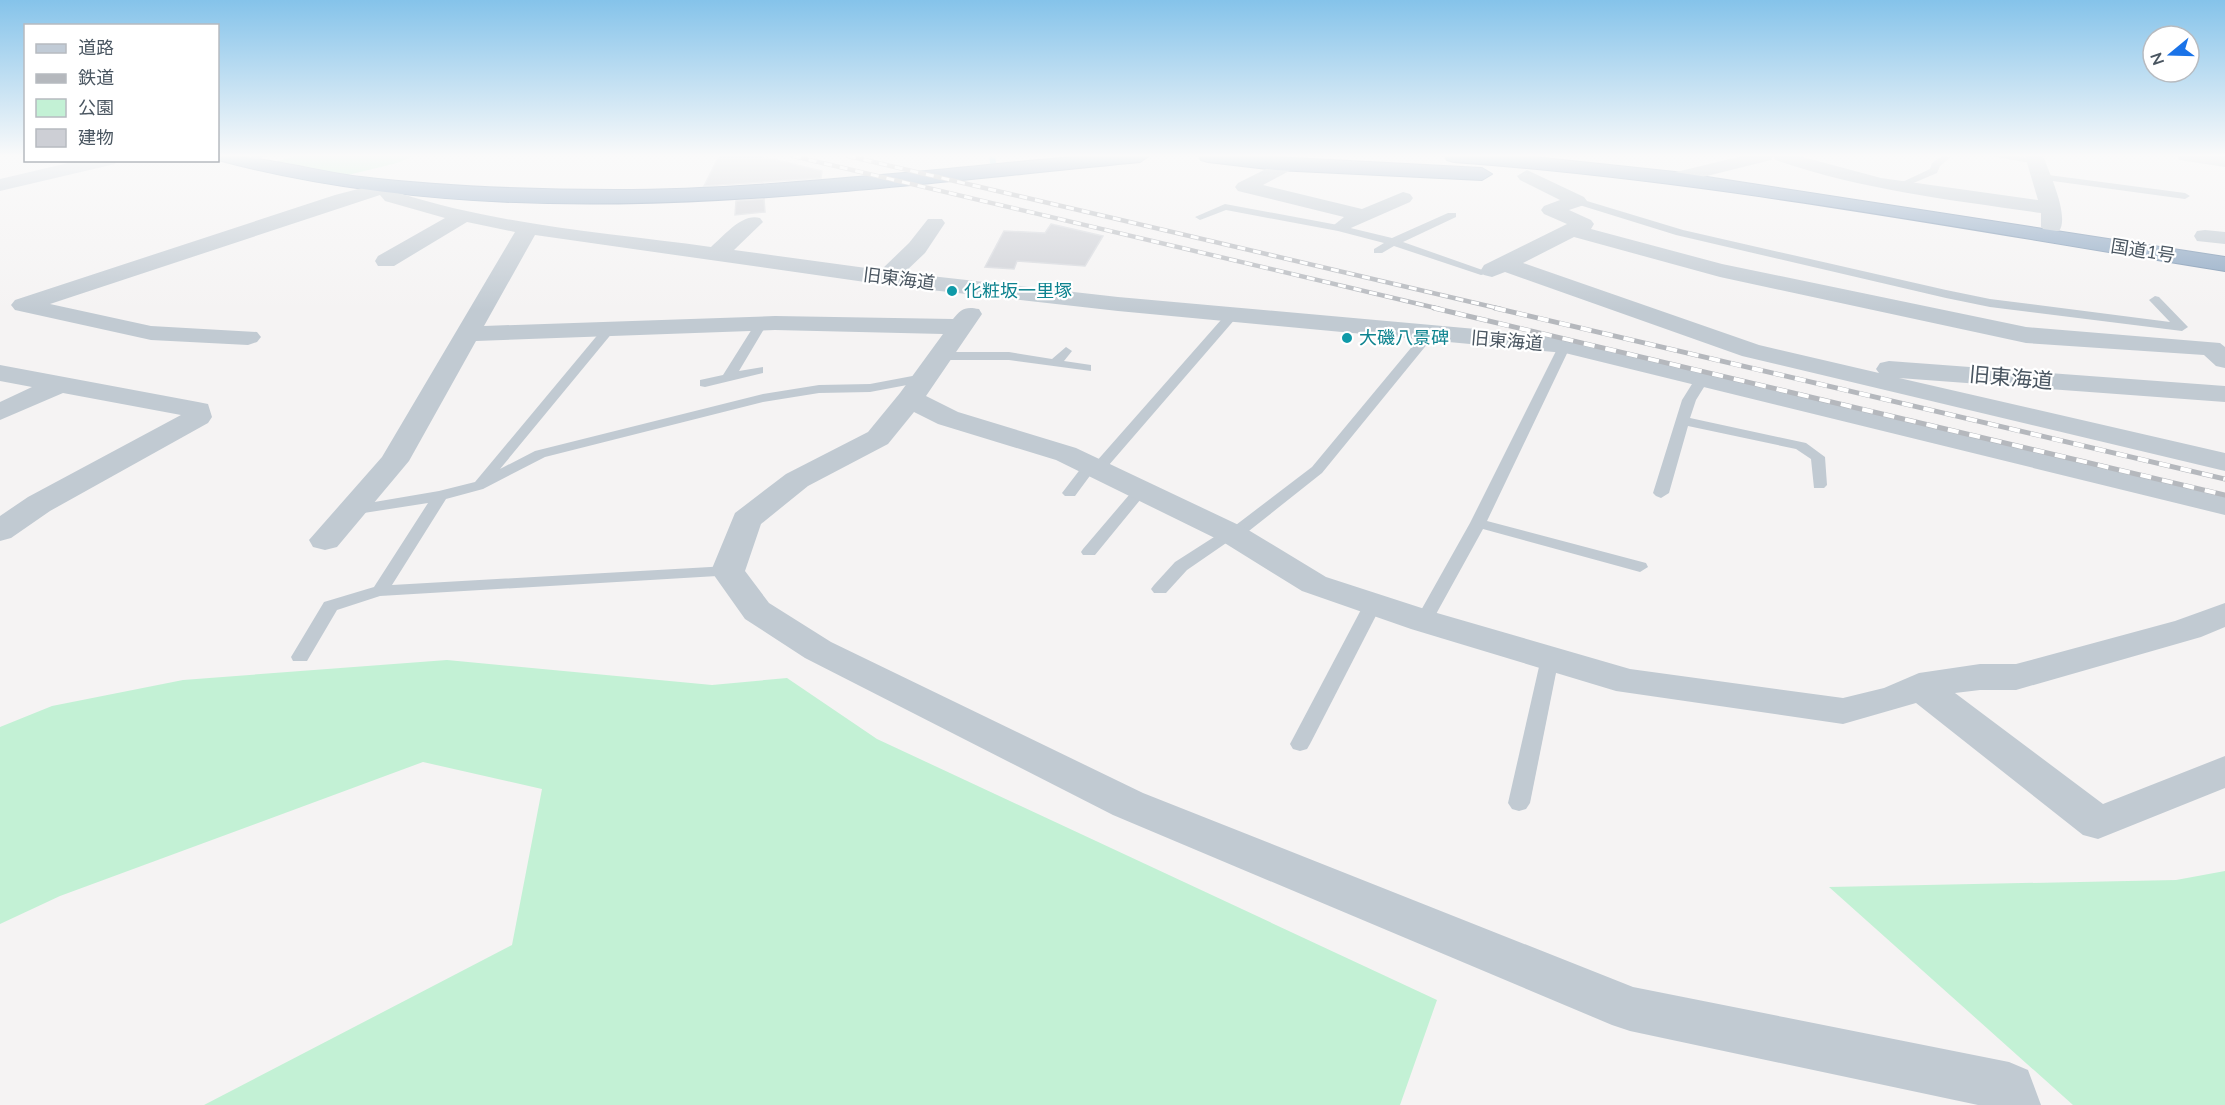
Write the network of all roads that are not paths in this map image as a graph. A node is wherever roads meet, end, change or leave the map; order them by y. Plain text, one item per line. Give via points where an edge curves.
1 (316, 208) edge
2 (431, 208) edge
3 (1224, 208) edge
4 (1228, 208) edge
5 (1330, 208) edge
6 (1383, 208) edge
7 (1558, 208) edge
8 (1597, 208) edge
9 (1862, 208) edge
10 (2051, 208) edge
11 (1452, 215) dead end
12 (463, 216) junction
13 (1365, 216) junction
14 (1200, 217) dead end
15 (753, 222) dead end
16 (528, 228) junction
17 (1338, 228) junction
18 (937, 230) dead end
19 (1571, 230) junction
20 (2049, 237) junction
21 (1393, 242) junction
22 (1378, 251) dead end
23 (715, 255) junction
24 (386, 261) dead end
25 (2225, 264) edge
26 (1494, 268) junction
27 (886, 278) junction
28 (987, 291) junction
29 (0, 295) edge
30 (2155, 300) dead end
31 (23, 305) junction
32 (1129, 305) junction
33 (0, 315) edge
34 (1236, 315) junction
35 (761, 324) junction
36 (960, 327) junction
37 (609, 329) junction
38 (466, 334) junction
39 (1429, 334) junction
40 (248, 337) dead end
41 (1564, 345) junction
42 (1066, 351) dead end
43 (941, 356) junction
44 (2225, 360) edge
45 (1055, 363) junction
46 (1798, 363) junction
47 (1086, 368) dead end
48 (758, 370) dead end
49 (0, 373) edge
50 (729, 376) junction
51 (1702, 379) junction
52 (705, 383) dead end
53 (60, 384) junction
54 (917, 389) junction
55 (2225, 394) edge
56 (0, 412) edge
57 (1683, 421) junction
58 (2225, 462) edge
59 (1094, 468) junction
60 (1819, 485) dead end
61 (478, 486) junction
62 (1140, 491) junction
63 (1070, 492) dead end
64 (1661, 493) dead end
65 (440, 496) junction
66 (2225, 506) edge
67 (351, 510) junction
68 (1478, 523) junction
69 (0, 531) edge
70 (1232, 534) junction
71 (325, 540) dead end
72 (1089, 552) dead end
73 (1640, 567) dead end
74 (728, 571) junction
75 (1160, 589) dead end
76 (380, 591) junction
77 (1373, 604) junction
78 (2225, 614) edge
79 (1425, 621) junction
80 (300, 657) dead end
81 (1550, 658) junction
82 (1919, 686) junction
83 (1300, 744) dead end
84 (2225, 771) edge
85 (1519, 803) dead end
86 (2014, 1105) edge

1 - 31 street
2 - 12 street, 旧東海道
3 - 14 lane
4 - 17 lane
5 - 13 street
6 - 13 street
7 - 19 street via 1551,210 1584,224
8 - 30 lane via 1680,233 1990,303 2182,327
9 - 20 highway, 国道1号
10 - 20 street
11 - 21 lane
12 - 16 street, 旧東海道
12 - 24 street
13 - 17 street
15 - 23 street
16 - 23 street, 旧東海道
16 - 38 street
17 - 21 lane
18 - 27 street
19 - 26 street
19 - 44 street via 1720,270 1966,323 2062,339 2211,348
20 - 25 highway, 国道1号
21 - 22 lane
21 - 26 lane
23 - 27 street, 旧東海道
26 - 46 street via 1729,345
27 - 28 street, 旧東海道
28 - 32 street, 旧東海道
28 - 36 street
29 - 31 street
31 - 33 street
31 - 40 street via 151,333
32 - 34 street, 旧東海道
32 - 34 street via 1173,294 1240,304
34 - 39 street, 旧東海道
34 - 59 lane
35 - 36 street via 895,323
35 - 37 street
35 - 50 lane
36 - 43 street
37 - 38 street
37 - 61 lane
38 - 67 street via 394,461
39 - 41 street, 旧東海道
39 - 70 lane via 1317,470
41 - 51 street, 旧東海道
41 - 68 lane
42 - 45 lane
43 - 45 lane via 1009,356
43 - 54 street
45 - 47 lane
46 - 55 street, 旧東海道
46 - 58 street
48 - 50 lane
49 - 53 street
50 - 52 lane
51 - 57 lane via 1689,400
51 - 66 street, 旧東海道
53 - 56 street
53 - 69 street via 198,410 198,417 39,504
54 - 59 street via 948,418 1066,454
54 - 61 lane via 819,389 763,398 540,454
54 - 74 street via 878,438 796,480 746,520
57 - 60 lane via 1801,446 1818,457
57 - 64 lane
59 - 62 street
59 - 63 lane
61 - 65 lane
62 - 70 street
62 - 72 lane
65 - 67 lane
65 - 76 lane
67 - 71 street
68 - 73 lane
68 - 79 lane
70 - 75 lane via 1181,566
70 - 77 street via 1314,584
74 - 76 lane
74 - 86 street via 757,611 818,650 1128,804 1630,1010 2009,1087
76 - 80 lane via 330,606
77 - 79 street
77 - 83 lane
78 - 82 street via 2188,629 2016,677 1980,677
79 - 81 street
81 - 82 street via 1629,682 1843,711 1895,698
81 - 85 lane
82 - 84 street via 2098,824

